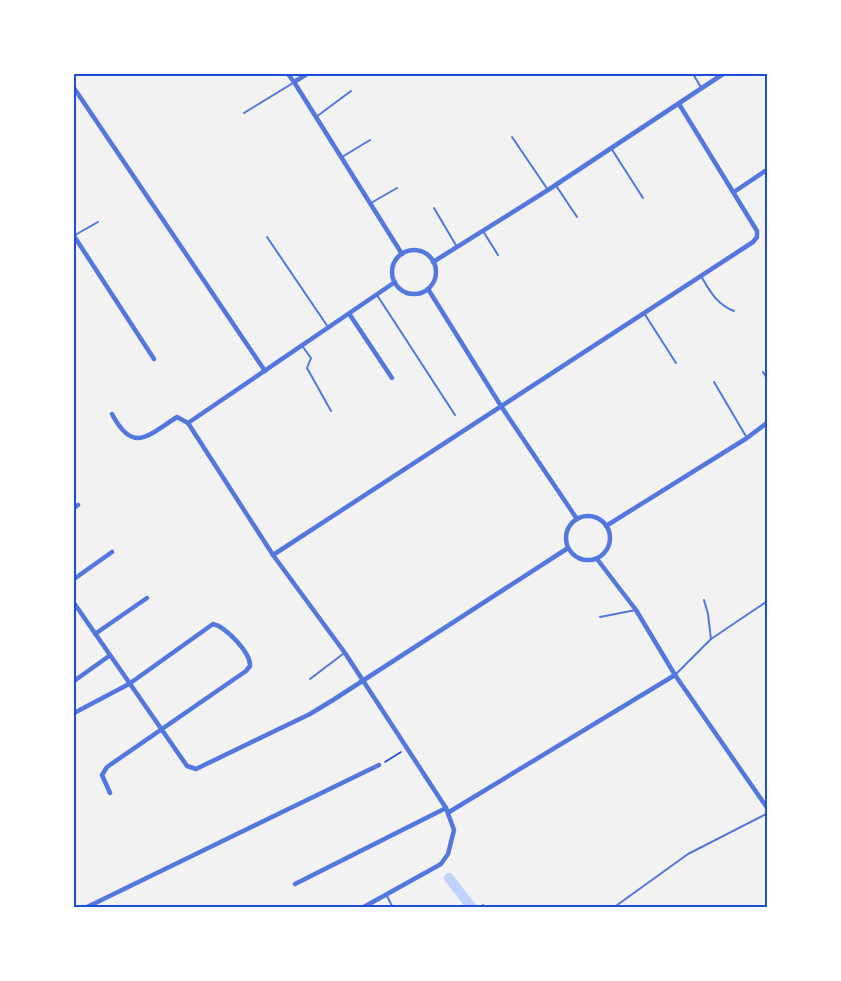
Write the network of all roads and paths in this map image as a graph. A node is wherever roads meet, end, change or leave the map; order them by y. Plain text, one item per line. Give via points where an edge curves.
1 (288, 74) edge
2 (307, 74) edge
3 (693, 74) edge
4 (723, 74) edge
5 (294, 82) junction
6 (74, 88) edge
7 (702, 88) junction
8 (351, 91) dead end
9 (679, 104) junction
10 (244, 113) dead end
11 (316, 117) junction
12 (512, 137) dead end
13 (370, 140) dead end
14 (611, 148) junction
15 (341, 157) junction
16 (768, 169) edge
17 (555, 184) junction
18 (397, 188) dead end
19 (548, 190) junction
20 (734, 192) junction
21 (643, 198) dead end
22 (370, 204) junction
23 (434, 208) dead end
24 (578, 217) dead end
25 (98, 222) dead end
26 (483, 231) junction
27 (74, 236) edge
28 (267, 237) dead end
29 (457, 247) junction
30 (402, 254) junction
31 (498, 255) dead end
32 (433, 262) junction
33 (701, 276) junction
34 (395, 282) junction
35 (428, 289) junction
36 (377, 295) junction
37 (734, 311) dead end
38 (644, 313) junction
39 (350, 315) junction
40 (329, 328) junction
41 (303, 347) junction
42 (154, 359) dead end
43 (676, 363) dead end
44 (265, 371) junction
45 (763, 372) dead end
46 (392, 378) dead end
47 (768, 380) edge
48 (714, 382) dead end
49 (501, 406) junction
50 (332, 411) dead end
51 (112, 414) dead end
52 (456, 415) dead end
53 (768, 422) edge
54 (188, 423) junction
55 (747, 438) junction
56 (577, 519) junction
57 (606, 526) junction
58 (568, 548) junction
59 (112, 552) dead end
60 (273, 555) junction
61 (597, 559) junction
62 (74, 579) edge
63 (147, 598) dead end
64 (704, 600) dead end
65 (766, 602) dead end
66 (74, 603) edge
67 (636, 610) junction
68 (600, 617) dead end
69 (94, 634) junction
70 (711, 639) junction
71 (345, 653) junction
72 (109, 656) junction
73 (675, 675) junction
74 (74, 679) edge
75 (310, 679) dead end
76 (362, 679) junction
77 (129, 684) junction
78 (74, 713) edge
79 (160, 730) junction
80 (407, 748) junction
81 (379, 765) joint
82 (110, 793) dead end
83 (447, 810) junction
84 (768, 811) edge
85 (295, 884) dead end
86 (386, 894) junction
87 (85, 908) edge
88 (362, 908) edge
89 (393, 908) edge
90 (613, 908) edge

1 - 5 street
2 - 5 street
3 - 7 lane
4 - 7 street
5 - 10 lane
5 - 11 street
6 - 44 street
7 - 9 street
8 - 11 lane
9 - 14 street
9 - 20 street
11 - 15 street
12 - 19 lane
13 - 15 lane
14 - 17 street
14 - 21 lane
15 - 22 street
16 - 20 street
17 - 19 street
17 - 24 lane
18 - 22 lane
19 - 26 street
20 - 33 street via 757,237
22 - 30 street
23 - 29 lane
25 - 27 lane
26 - 29 street
26 - 31 lane
27 - 42 street
28 - 40 lane
29 - 32 street
30 - 32 street via 416,250
30 - 34 street via 393,267
32 - 35 street via 435,276
33 - 37 lane via 716,300
33 - 38 street
34 - 35 street via 410,293
34 - 36 street
35 - 49 street
36 - 39 street
36 - 52 lane
38 - 43 lane
38 - 49 street
39 - 40 street
39 - 46 street
40 - 41 street
41 - 44 street
41 - 50 lane via 310,358 307,368
44 - 54 street
45 - 47 lane
48 - 55 lane
49 - 56 street
49 - 60 street
51 - 54 street via 126,435 139,439 177,417
53 - 55 street
54 - 60 street
55 - 57 street
56 - 57 street via 590,516
56 - 58 street via 568,528
57 - 61 street via 609,546
58 - 61 street via 586,561
58 - 76 street
59 - 62 street
60 - 71 street
61 - 67 street
63 - 69 street
64 - 70 lane
65 - 70 lane
66 - 69 street
67 - 68 lane
67 - 73 street
69 - 72 street
70 - 73 lane
71 - 75 lane
71 - 76 street
72 - 74 street
72 - 77 street
73 - 83 street
73 - 84 street
76 - 79 street via 310,714 196,769 187,766
76 - 80 street
77 - 78 street
77 - 79 street
77 - 79 street via 213,624 224,629 248,655 250,666 246,671
79 - 82 street via 107,767 102,775
80 - 81 path
80 - 83 street
81 - 87 street
83 - 85 street
83 - 86 street via 454,830 441,864
84 - 90 lane via 688,854
86 - 88 street
86 - 89 lane

